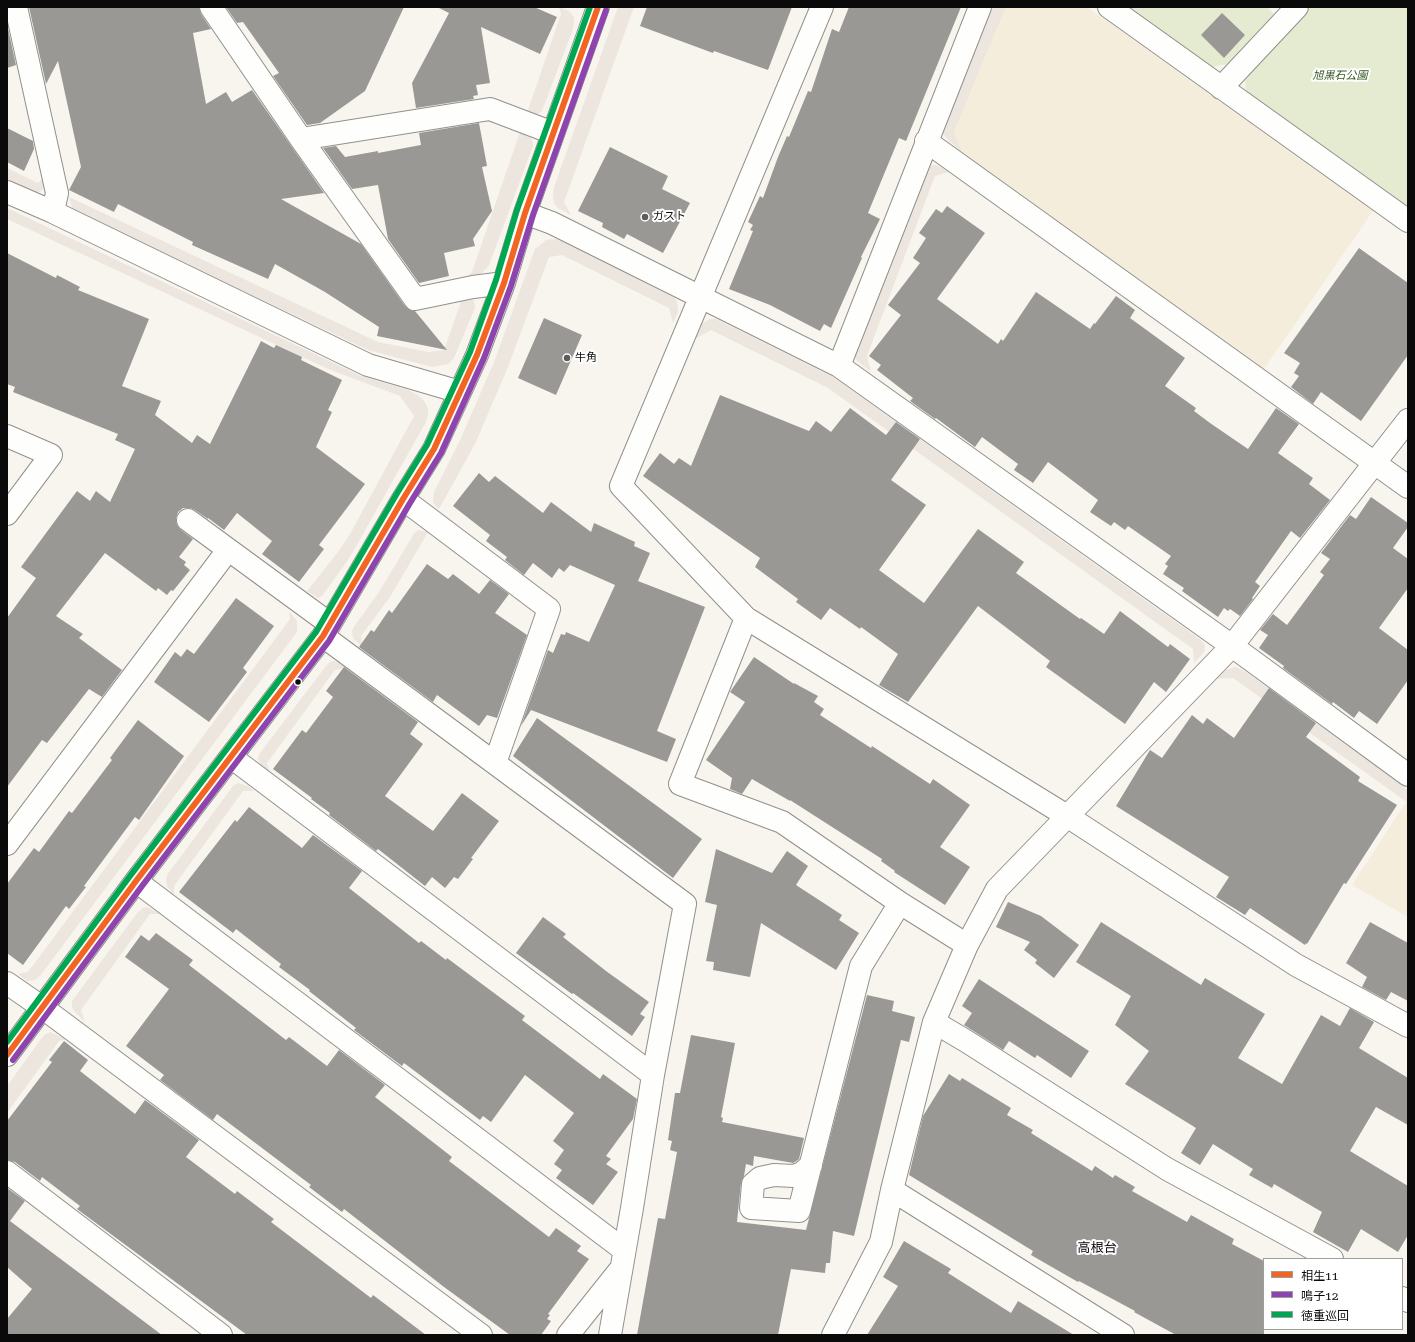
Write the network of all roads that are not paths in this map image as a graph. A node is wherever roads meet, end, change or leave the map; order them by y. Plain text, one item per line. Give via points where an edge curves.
1 (16, 7) edge
2 (211, 7) edge
3 (596, 7) edge
4 (822, 7) edge
5 (980, 7) edge
6 (1109, 7) edge
7 (1297, 7) edge
8 (1221, 88) junction
9 (553, 133) junction
10 (301, 139) junction
11 (926, 141) junction
12 (7, 192) edge
13 (53, 212) junction
14 (525, 213) junction
15 (1408, 221) edge
16 (504, 283) junction
17 (701, 296) junction
18 (839, 366) junction
19 (460, 392) junction
20 (1408, 420) edge
21 (7, 436) edge
22 (1374, 463) junction
23 (1408, 487) edge
24 (403, 499) junction
25 (7, 514) edge
26 (188, 520) dead end
27 (228, 550) junction
28 (746, 618) junction
29 (327, 630) junction
30 (1232, 646) junction
31 (231, 758) junction
32 (495, 763) junction
33 (1408, 775) edge
34 (1067, 816) junction
35 (7, 844) edge
36 (136, 881) junction
37 (900, 903) junction
38 (967, 945) junction
39 (7, 983) edge
40 (43, 1008) junction
41 (934, 1022) junction
42 (1408, 1026) edge
43 (7, 1056) edge
44 (653, 1075) junction
45 (811, 1165) dead end
46 (7, 1172) edge
47 (892, 1190) junction
48 (1330, 1258) edge
49 (622, 1259) junction
50 (221, 1335) edge
51 (481, 1335) edge
52 (568, 1335) edge
53 (610, 1335) edge
54 (833, 1335) edge
55 (1123, 1335) edge

1 - 13 street via 57,193
2 - 10 street
3 - 9 street
4 - 17 street
5 - 11 street
6 - 8 street
7 - 8 street
8 - 15 street
9 - 10 street via 490,109
9 - 14 street
10 - 16 street via 416,299
11 - 18 street
11 - 22 street
12 - 13 street
13 - 19 street via 368,365
14 - 16 street
14 - 17 street via 552,223
16 - 19 street
17 - 18 street
17 - 28 street via 621,486
18 - 30 street
19 - 24 street via 434,448
20 - 22 street
21 - 25 street via 51,455
22 - 23 street
22 - 30 street
24 - 29 street
24 - 32 street via 549,609
26 - 27 street
27 - 29 street
27 - 35 street
28 - 34 street
28 - 37 street via 680,784 782,822
29 - 31 street
29 - 32 street
30 - 33 street
30 - 34 street
31 - 36 street
31 - 44 street
32 - 44 street via 686,904
34 - 38 street via 998,888
34 - 42 street via 1296,965
36 - 40 street
36 - 49 street
37 - 38 street
37 - 45 street via 861,966
38 - 41 street
39 - 40 street
40 - 43 street
40 - 51 street
41 - 47 street
41 - 48 street via 1167,1169
44 - 49 street
46 - 50 street
47 - 54 street via 881,1242
47 - 55 street
49 - 52 street
49 - 53 street

